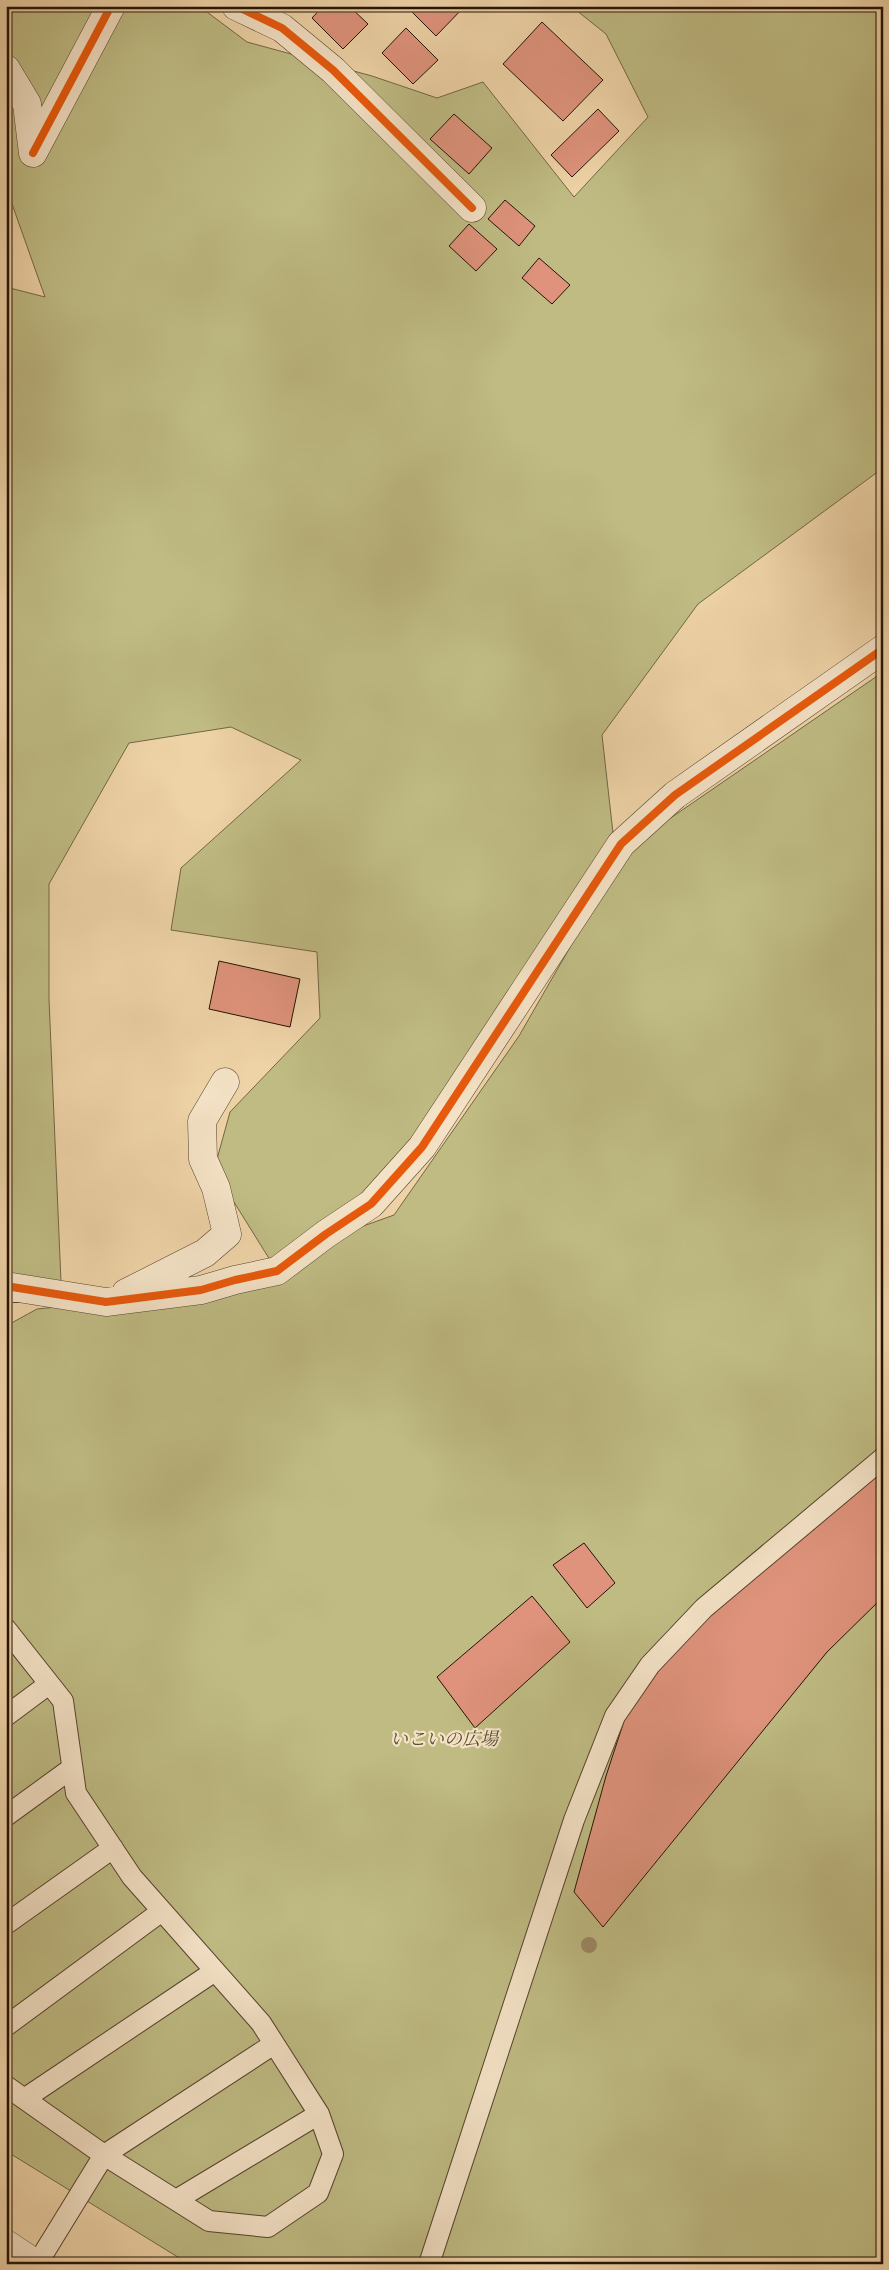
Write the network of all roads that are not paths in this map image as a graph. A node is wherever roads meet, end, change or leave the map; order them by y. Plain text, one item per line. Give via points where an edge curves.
1 (110, 6) edge
2 (236, 6) edge
3 (6, 69) edge
4 (472, 208) dead end
5 (883, 649) edge
6 (226, 1082) dead end
7 (6, 1290) edge
8 (106, 1302) junction
9 (883, 1458) edge
10 (6, 1629) edge
11 (49, 1684) junction
12 (6, 1716) edge
13 (72, 1768) junction
14 (6, 1816) edge
15 (113, 1848) junction
16 (162, 1910) junction
17 (6, 1924) edge
18 (215, 1971) junction
19 (6, 2026) edge
20 (274, 2044) junction
21 (6, 2086) edge
22 (24, 2099) junction
23 (319, 2114) junction
24 (104, 2155) junction
25 (176, 2200) junction
26 (6, 2244) edge
27 (36, 2264) edge
28 (429, 2264) edge

1 - 3 street via 33,154 27,104
2 - 4 street via 282,28 333,70
5 - 8 street via 675,795 621,844 422,1147 371,1204 277,1271 202,1290
6 - 8 street via 202,1121 203,1159 216,1188 226,1234 205,1254
7 - 8 street via 12,1287
9 - 28 lane via 704,1608 650,1665 615,1716 574,1820
10 - 11 lane
11 - 12 lane
11 - 13 lane via 63,1701
13 - 14 lane
13 - 15 lane via 76,1793
15 - 16 lane via 132,1877
15 - 17 lane
16 - 18 lane
16 - 19 lane
18 - 20 lane via 261,2023
18 - 22 lane
20 - 23 lane
20 - 24 lane
21 - 22 lane
22 - 24 lane
23 - 25 lane
23 - 25 lane via 333,2154 318,2193 268,2227 209,2221
24 - 25 lane
24 - 27 lane
26 - 27 street

